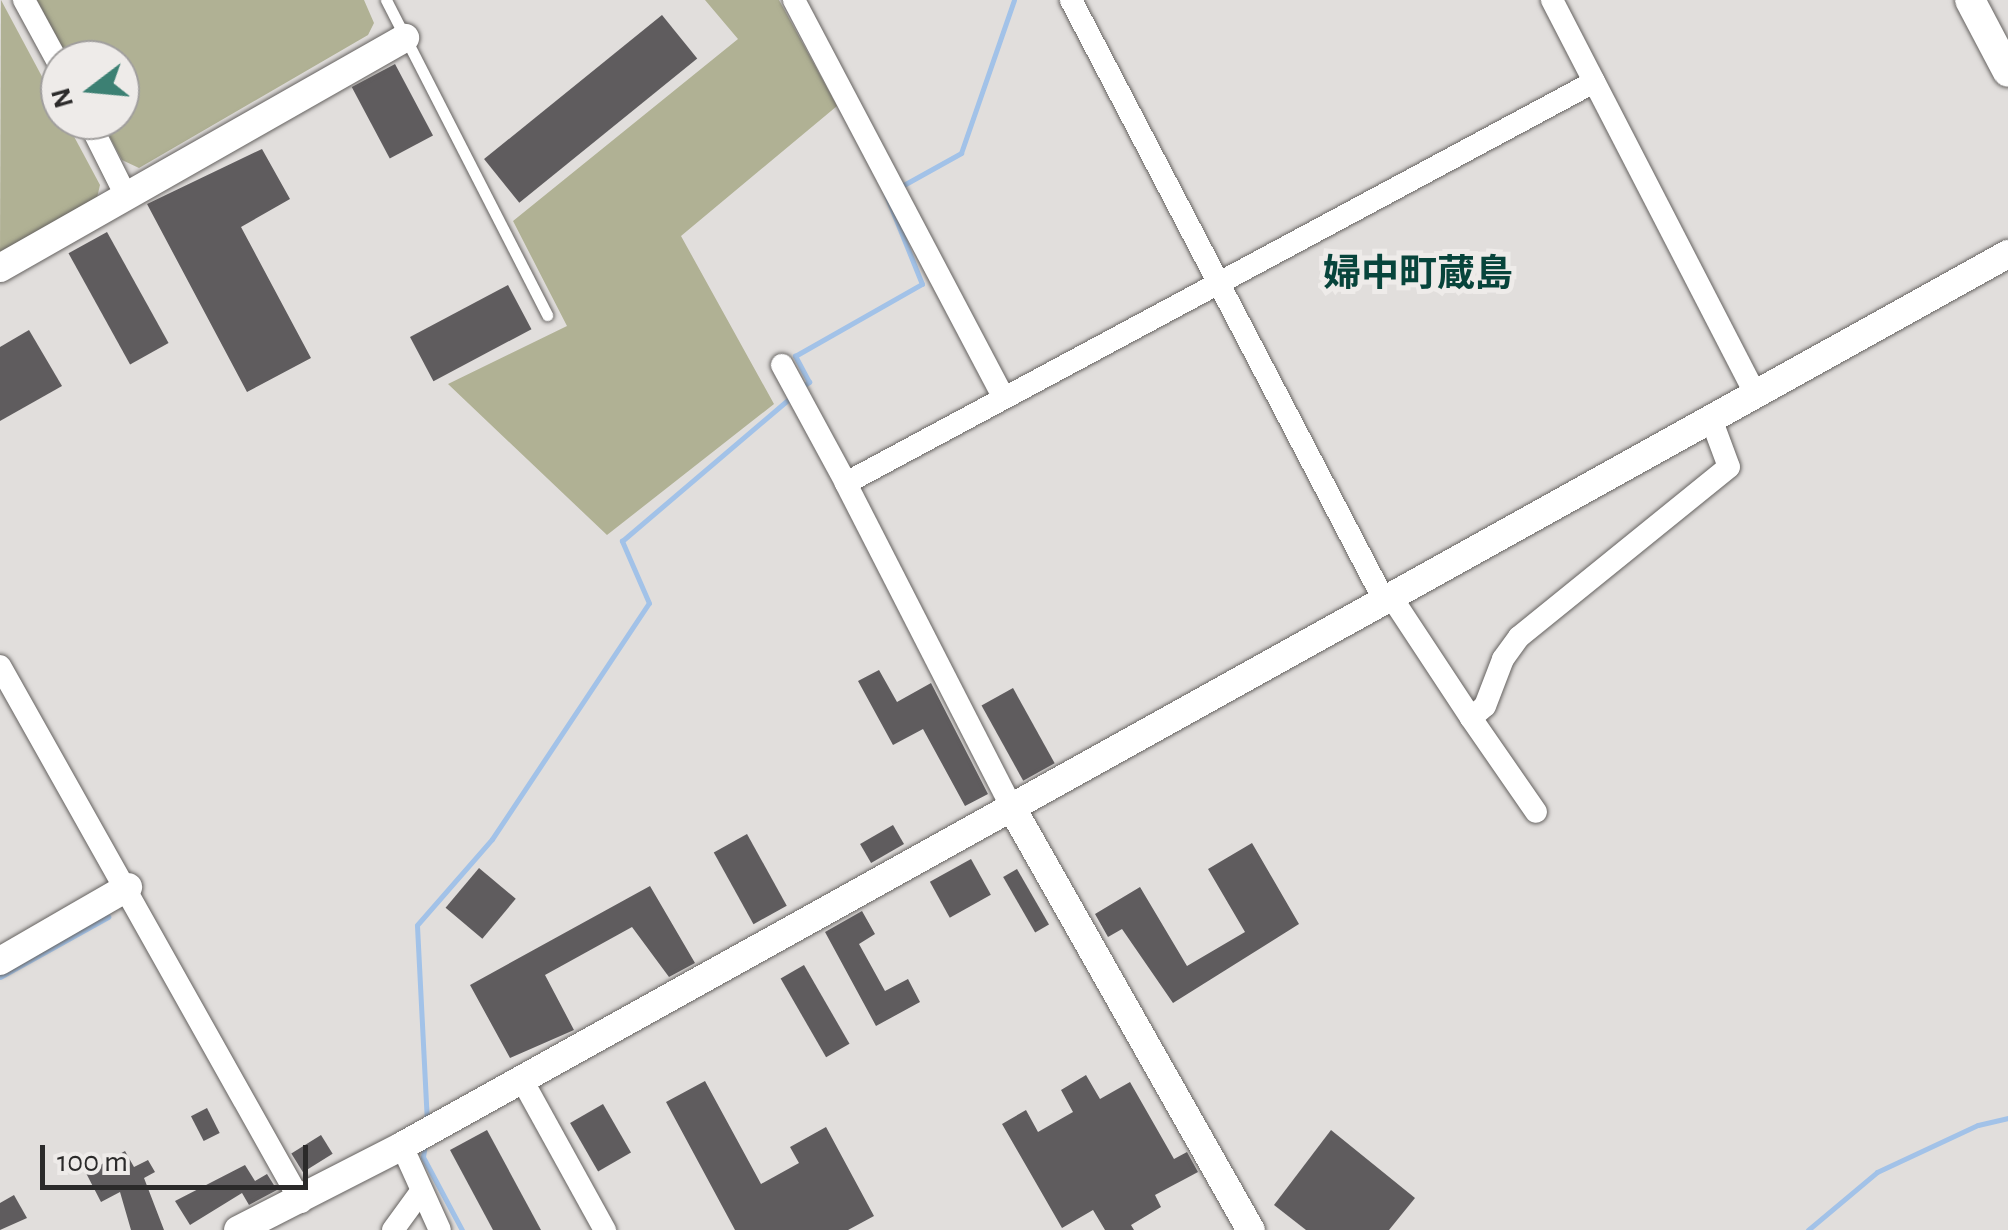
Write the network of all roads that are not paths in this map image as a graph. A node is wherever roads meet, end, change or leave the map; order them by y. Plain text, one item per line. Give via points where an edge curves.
1 (24, 0) edge
2 (386, 0) edge
3 (794, 0) edge
4 (1071, 0) edge
5 (1552, 0) edge
6 (1970, 0) edge
7 (405, 38) junction
8 (46, 40) edge
9 (2008, 72) edge
10 (1594, 82) junction
11 (98, 140) edge
12 (126, 196) junction
13 (2008, 254) edge
14 (0, 268) edge
15 (1219, 278) junction
16 (547, 315) dead end
17 (782, 366) dead end
18 (1754, 391) junction
19 (1002, 395) junction
20 (1710, 416) junction
21 (846, 483) junction
22 (1387, 596) junction
23 (0, 666) edge
24 (1470, 718) junction
25 (1012, 808) junction
26 (1536, 812) dead end
27 (128, 887) junction
28 (0, 961) edge
29 (522, 1078) junction
30 (402, 1146) junction
31 (420, 1193) junction
32 (301, 1202) junction
33 (238, 1230) edge
34 (393, 1230) edge
35 (440, 1230) edge
36 (606, 1230) edge
37 (1250, 1230) edge

1 - 8 street
2 - 7 lane
3 - 19 street
4 - 15 street
5 - 10 street
6 - 9 main road
7 - 12 street
7 - 16 lane
10 - 15 street
10 - 18 street
11 - 12 street
12 - 14 street
13 - 18 street
15 - 19 street
15 - 22 street
17 - 21 street
18 - 20 street
19 - 21 street
20 - 22 street
20 - 24 street via 1729,467 1519,637 1503,658 1485,706
21 - 25 street
22 - 24 street
22 - 25 street
23 - 27 street
24 - 26 street
25 - 29 street
25 - 37 street
27 - 28 street
27 - 32 street
29 - 30 street
29 - 36 street
30 - 31 street
30 - 32 street
31 - 34 street
31 - 35 street
32 - 33 street

